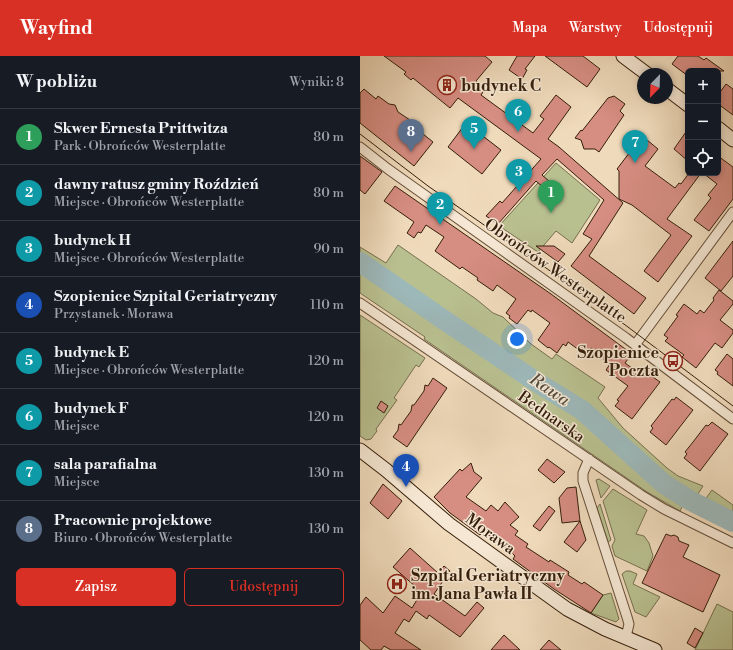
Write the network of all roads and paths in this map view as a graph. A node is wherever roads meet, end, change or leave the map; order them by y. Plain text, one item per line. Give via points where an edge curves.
1 (623, 56) edge
2 (639, 68) edge
3 (673, 94) edge
4 (687, 104) edge
5 (721, 130) edge
6 (733, 140) edge
7 (360, 147) edge
8 (733, 212) edge
9 (360, 303) edge
10 (635, 346) junction
11 (733, 419) edge
12 (360, 450) edge
13 (589, 459) junction
14 (733, 543) edge
15 (626, 637) junction
16 (655, 650) edge

1 - 2 street
3 - 4 street
5 - 6 street
7 - 10 street, Obrońców Westerplatte
8 - 10 street
9 - 13 street, Bednarska
10 - 11 street, Obrońców Westerplatte
12 - 15 street, Morawa via 449,524 567,609
13 - 14 street, Bednarska via 641,495
13 - 15 street via 583,480 629,624
15 - 16 street, Morawa

